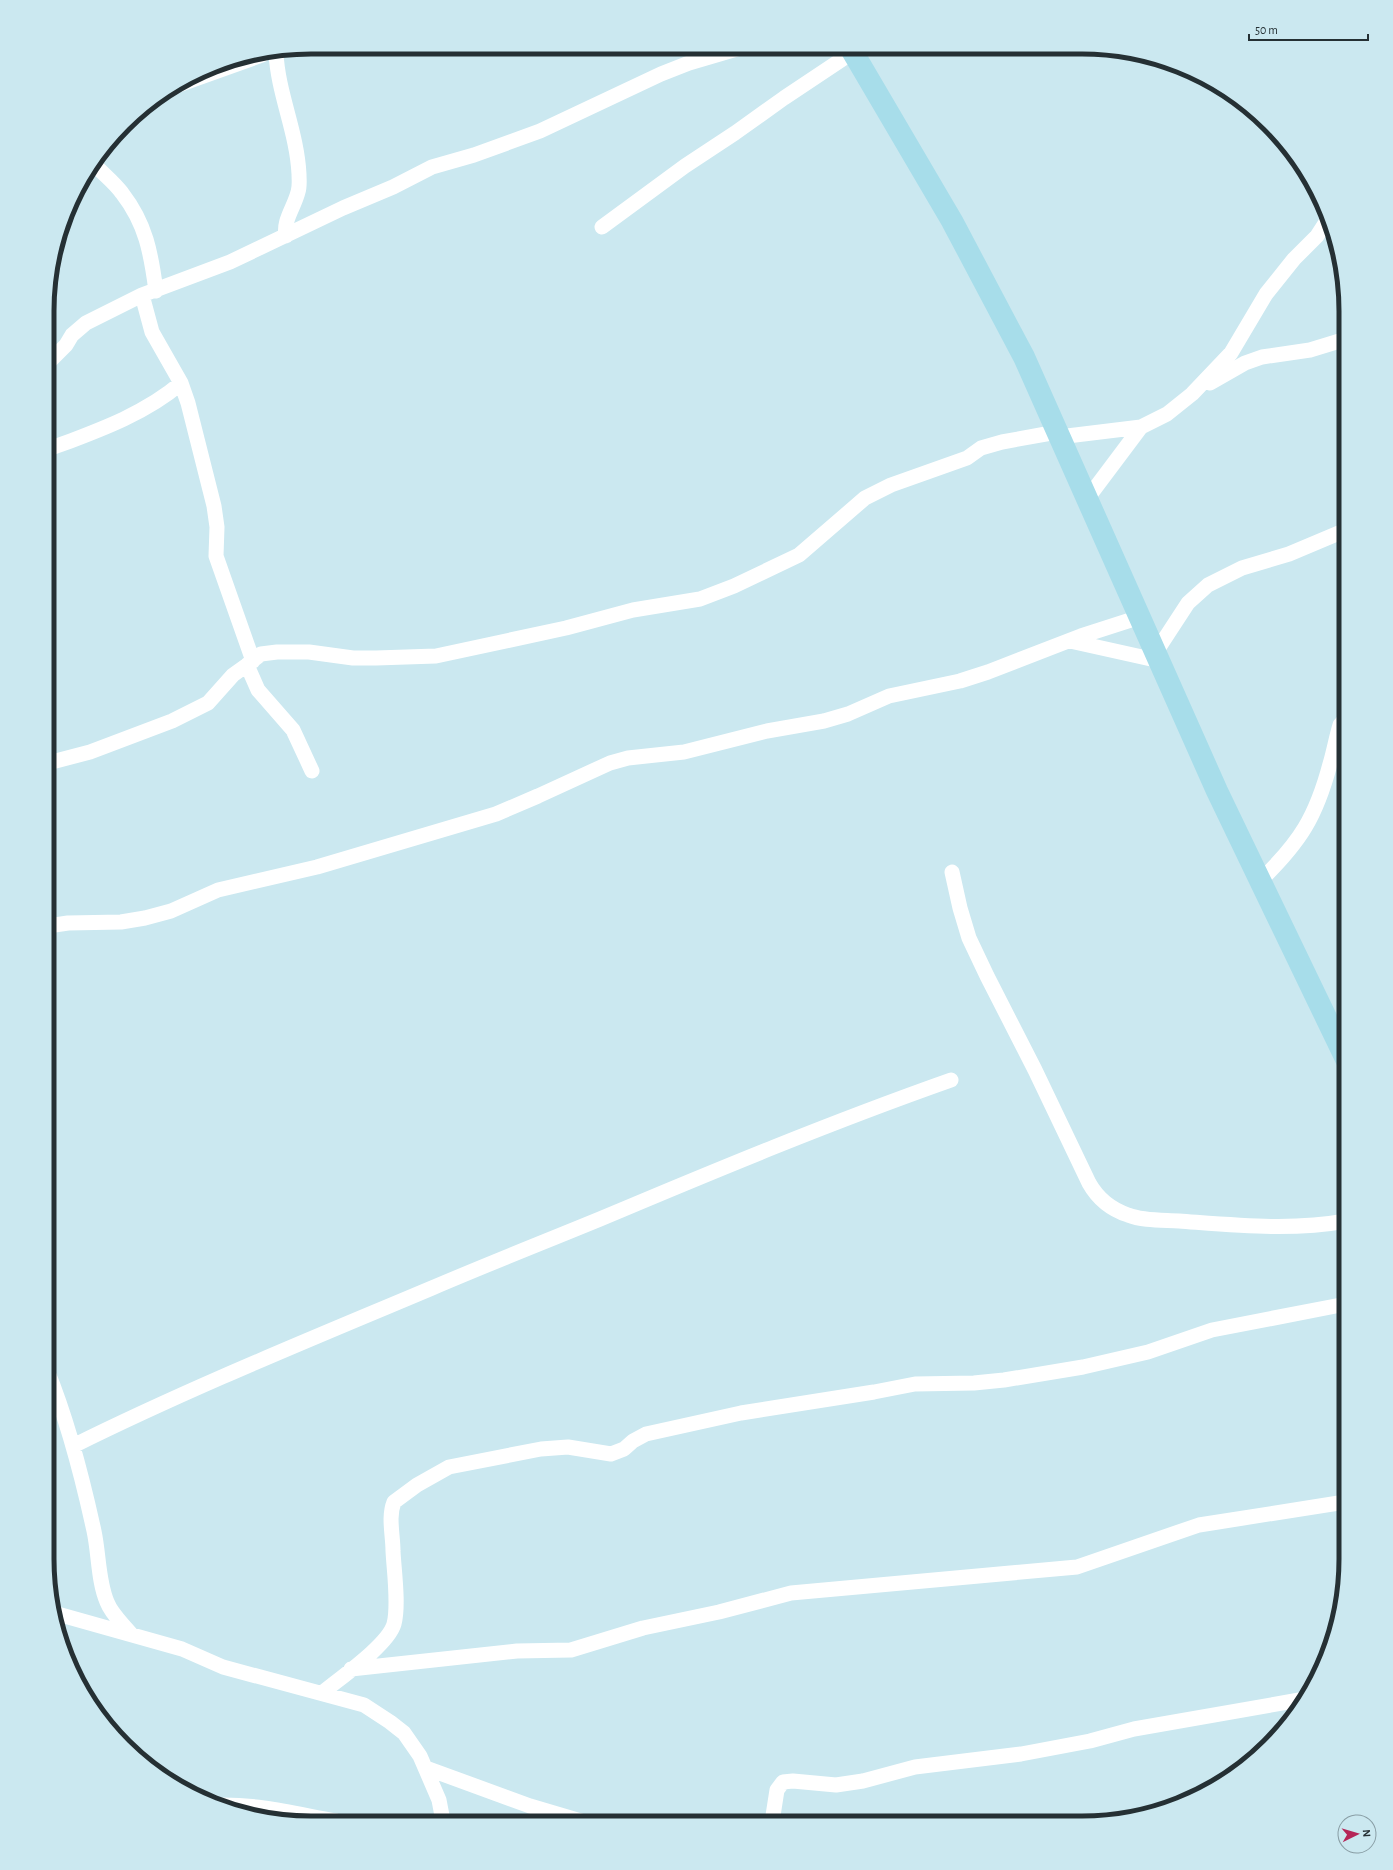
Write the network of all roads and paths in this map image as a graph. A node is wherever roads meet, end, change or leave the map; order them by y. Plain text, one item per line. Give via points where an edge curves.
1 (720, 54) edge
2 (846, 54) edge
3 (854, 54) edge
4 (276, 56) edge
5 (97, 168) edge
6 (1324, 225) edge
7 (602, 227) dead end
8 (286, 236) junction
9 (149, 293) junction
10 (1339, 341) edge
11 (54, 357) edge
12 (181, 383) junction
13 (1192, 394) junction
14 (1140, 427) junction
15 (1058, 434) junction
16 (54, 446) edge
17 (1087, 499) junction
18 (1339, 533) edge
19 (1140, 617) junction
20 (1070, 641) junction
21 (1158, 656) junction
22 (250, 663) junction
23 (1339, 729) edge
24 (54, 761) edge
25 (312, 771) dead end
26 (952, 872) dead end
27 (1261, 880) junction
28 (54, 925) edge
29 (1339, 1043) edge
30 (951, 1080) dead end
31 (1339, 1222) edge
32 (1339, 1305) edge
33 (54, 1388) edge
34 (73, 1446) junction
35 (1339, 1503) edge
36 (60, 1615) edge
37 (131, 1634) junction
38 (351, 1669) junction
39 (322, 1693) junction
40 (1297, 1700) edge
41 (426, 1768) junction
42 (235, 1804) edge
43 (312, 1816) edge
44 (439, 1816) edge
45 (564, 1816) edge
46 (773, 1816) edge

1 - 8 street via 660,74 540,131 432,167
2 - 7 street
3 - 15 main road via 952,221 1024,357
4 - 8 street via 279,79 295,141 299,173 298,192 286,223
5 - 9 street via 123,194 146,236 152,261
6 - 13 street via 1266,294 1231,353
8 - 9 street via 230,262
9 - 11 street via 86,323
9 - 12 street via 152,332
10 - 13 street via 1310,350 1262,357 1245,363
12 - 16 street via 168,394 123,418
12 - 22 street via 214,506 217,527 216,556
13 - 14 street via 1167,414
14 - 15 street
14 - 17 street
15 - 17 main road
15 - 22 street via 1002,442 981,448 967,458 891,485 865,498 799,555 734,586 700,598 633,610 566,628 436,656 353,658 309,652 277,652 261,654
17 - 19 main road
18 - 21 street via 1289,554 1242,568 1208,585 1188,603
19 - 20 street
19 - 21 main road
20 - 21 street
20 - 28 street via 960,681 889,696 824,722 767,732 684,752 628,758 610,763 496,814 316,867 218,890 171,911 121,922
21 - 27 main road
22 - 24 street via 233,675 208,703 172,721 90,752
22 - 25 street via 258,690 293,730
23 - 27 street via 1321,795 1306,828 1281,860
26 - 31 street via 960,908 975,951 1089,1183 1101,1200 1129,1216 1157,1220 1267,1226
27 - 29 main road
30 - 34 street via 740,1160 496,1261 124,1420
32 - 38 street via 1212,1330 1148,1352 1084,1367 996,1381 915,1384 741,1412 646,1434 624,1449 611,1454 568,1447 541,1449 449,1467 416,1485 394,1502 391,1518 396,1600 394,1625 379,1647
33 - 34 street
34 - 37 street via 91,1517 107,1602
35 - 38 street via 1199,1525 1077,1568 791,1592 719,1612 643,1628 571,1650 517,1652
36 - 37 street
37 - 39 street via 182,1649 223,1667
38 - 39 street
39 - 41 street via 364,1705 390,1722 404,1733
40 - 46 street via 1134,1729 1021,1754 915,1767 864,1781 836,1785 783,1782 777,1790
41 - 44 street via 439,1800
41 - 45 street
42 - 43 street via 263,1806

